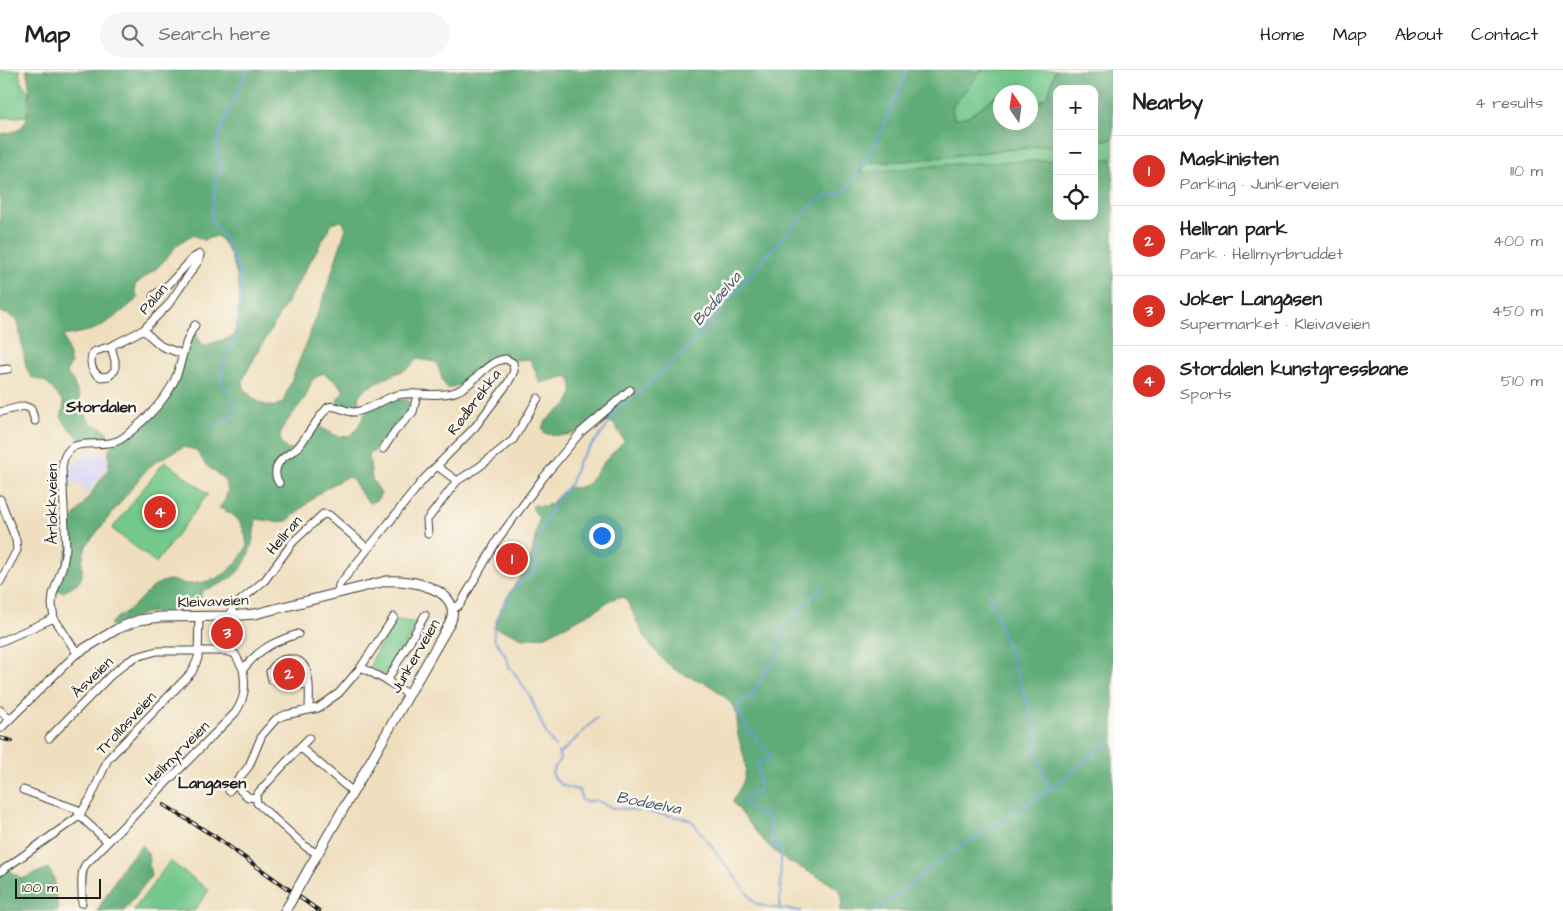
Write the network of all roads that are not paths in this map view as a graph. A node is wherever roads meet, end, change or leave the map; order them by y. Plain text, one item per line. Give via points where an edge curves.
1 (153, 296) dead end
2 (194, 325) dead end
3 (143, 330) junction
4 (112, 346) junction
5 (182, 354) junction
6 (630, 390) dead end
7 (417, 394) junction
8 (538, 398) dead end
9 (0, 412) edge
10 (36, 421) dead end
11 (384, 449) dead end
12 (437, 466) junction
13 (457, 481) junction
14 (279, 483) dead end
15 (0, 498) edge
16 (428, 534) dead end
17 (367, 548) junction
18 (0, 582) edge
19 (338, 592) junction
20 (453, 608) junction
21 (425, 615) dead end
22 (199, 616) junction
23 (229, 616) junction
24 (394, 617) dead end
25 (54, 618) junction
26 (298, 634) dead end
27 (0, 642) edge
28 (198, 650) junction
29 (77, 653) junction
30 (361, 667) junction
31 (243, 669) junction
32 (387, 681) junction
33 (309, 686) junction
34 (408, 694) junction
35 (0, 710) edge
36 (310, 710) junction
37 (8, 720) junction
38 (1, 728) edge
39 (49, 738) dead end
40 (309, 738) dead end
41 (300, 747) junction
42 (23, 790) dead end
43 (240, 790) dead end
44 (229, 791) dead end
45 (353, 792) junction
46 (256, 798) junction
47 (80, 814) junction
48 (108, 842) junction
49 (318, 854) junction
50 (0, 872) edge
51 (82, 903) dead end
52 (285, 911) edge

1 - 3 street, Pålan via 200,254 168,305
2 - 5 street, Årlokkveien
3 - 4 street, Pålan
3 - 5 street via 161,346
4 - 4 street, Pålan via 115,370 102,377 92,370 91,357 97,349
5 - 25 street, Årlokkveien via 170,389 127,435 112,444 76,445 64,458 66,548 53,594
6 - 20 street, Junkerveien via 581,432 543,478 498,539 461,603
7 - 11 street via 412,412
7 - 12 street, Rødbrekka via 455,392 498,360 506,359 513,364 514,371 508,383 475,427
7 - 14 street, Rødbrekka via 391,397 354,412 328,407 297,448 278,464 276,477
8 - 13 street via 510,444
9 - 10 street via 24,406 31,409
12 - 13 street
12 - 17 street, Rødbrekka
13 - 16 street via 428,518
15 - 18 street via 17,550
17 - 19 street, Rødbrekka via 339,585
17 - 23 street, Hellran via 329,514 323,514 293,542 265,580 233,607
19 - 20 street, Kleivaveien via 386,581 408,581 433,589
19 - 23 street, Kleivaveien via 280,609
20 - 34 street, Junkerveien via 451,621
21 - 32 street
22 - 23 street, Kleivaveien
22 - 28 street, Trollåsveien
22 - 29 street, Kleivaveien via 139,620
24 - 30 street
25 - 27 street
25 - 29 street
26 - 31 street via 272,642
28 - 31 street, Åsveien via 232,653
28 - 39 street, Åsveien via 157,651 127,662
28 - 47 street, Trollåsveien via 196,666 188,677 108,759
29 - 37 street, Kleivaveien
30 - 32 street
30 - 36 street via 339,692 318,708
31 - 48 street, Hellmyrveien via 244,694 235,713
32 - 34 street
33 - 33 street via 304,666 291,659 278,662 270,672 276,682
33 - 36 street
34 - 45 street, Junkerveien
35 - 37 street
36 - 44 street via 285,715 268,727 249,766
37 - 38 street, Kleivaveien
40 - 41 street
41 - 45 street
41 - 46 street
42 - 47 street via 76,809
43 - 46 street via 248,797
45 - 49 street, Junkerveien
46 - 49 street via 257,803
47 - 48 street
47 - 50 street, Trollåsveien
48 - 51 street, Hellmyrveien via 83,867
49 - 52 street, Junkerveien, bridge

